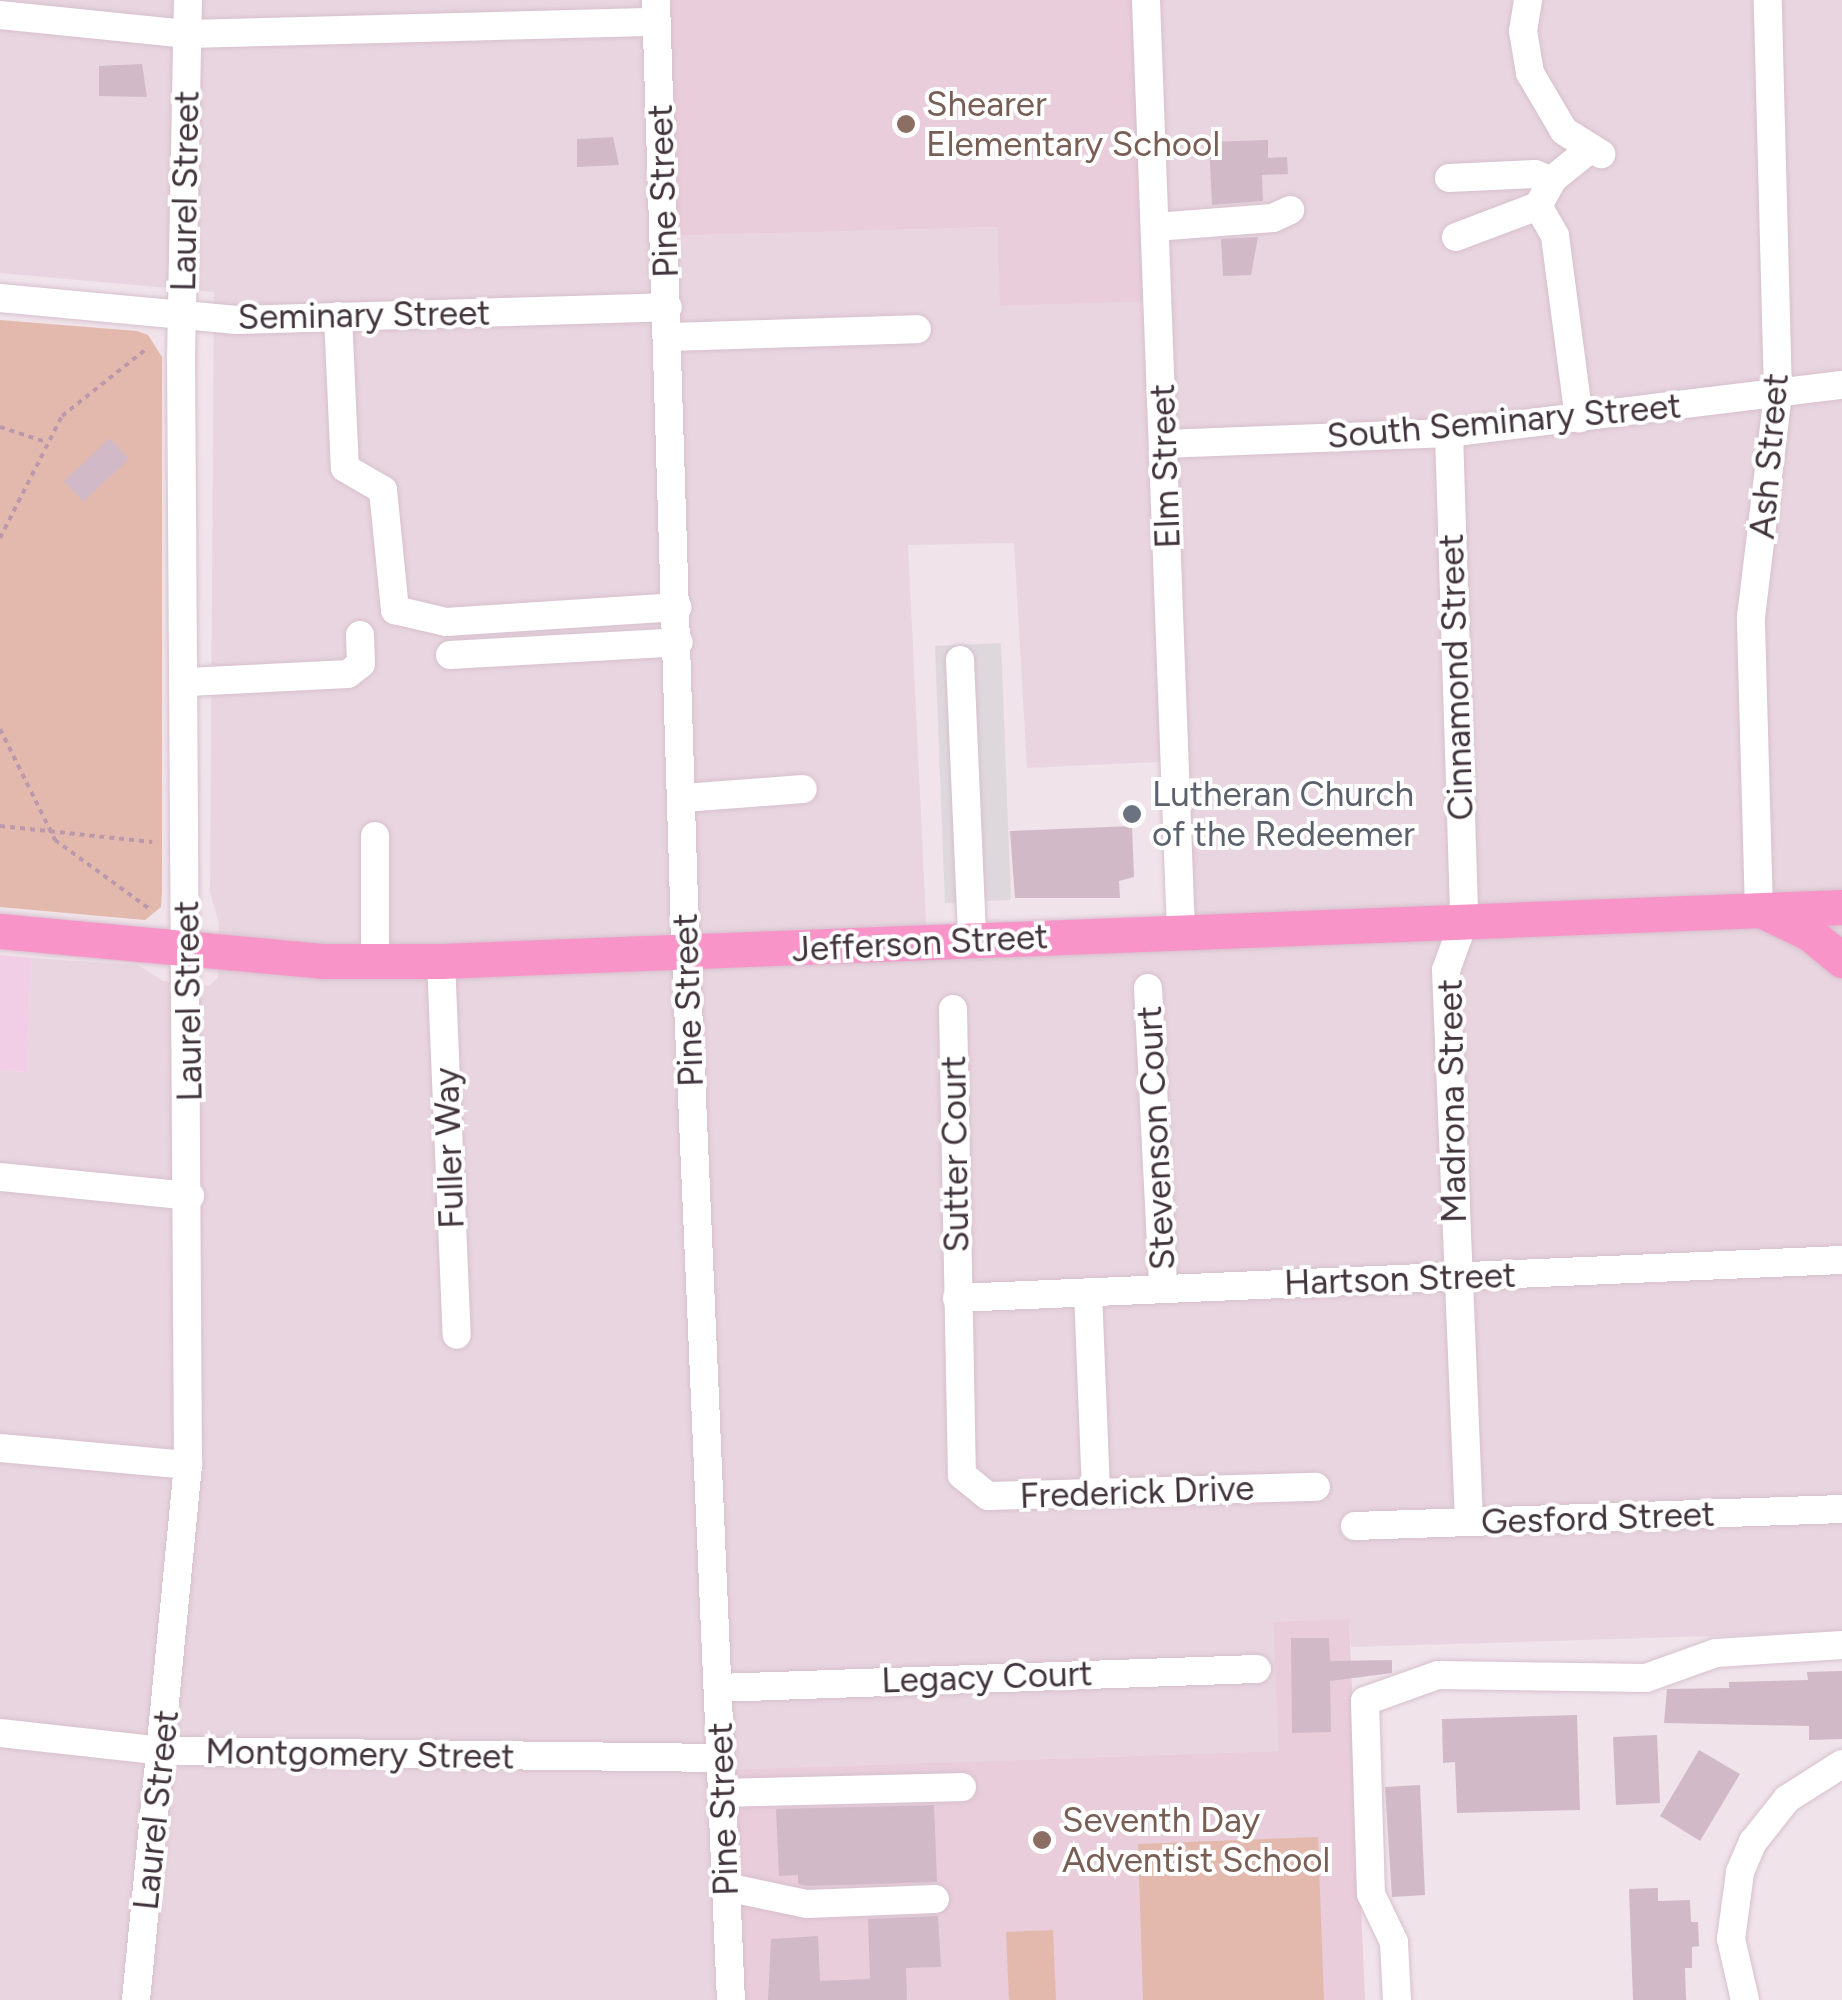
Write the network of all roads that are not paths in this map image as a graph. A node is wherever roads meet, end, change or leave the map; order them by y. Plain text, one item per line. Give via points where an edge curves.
1 (188, 0) edge
2 (1146, 0) edge
3 (1528, 0) edge
4 (1768, 0) edge
5 (656, 11) edge
6 (0, 15) edge
7 (188, 34) junction
8 (1449, 178) dead end
9 (1552, 181) junction
10 (1538, 206) junction
11 (1290, 210) dead end
12 (1156, 227) junction
13 (1456, 237) dead end
14 (0, 298) edge
15 (668, 307) junction
16 (183, 314) junction
17 (338, 316) junction
18 (916, 329) dead end
19 (669, 336) junction
20 (1842, 386) edge
21 (1778, 394) junction
22 (1579, 418) junction
23 (1449, 433) junction
24 (1164, 444) junction
25 (678, 607) junction
26 (360, 635) dead end
27 (679, 642) junction
28 (450, 655) dead end
29 (960, 660) dead end
30 (188, 682) junction
31 (803, 789) dead end
32 (684, 798) junction
33 (375, 836) dead end
34 (1842, 907) edge
35 (1758, 911) junction
36 (1464, 921) junction
37 (0, 930) edge
38 (1181, 932) junction
39 (972, 939) junction
40 (188, 946) junction
41 (687, 954) junction
42 (1842, 960) edge
43 (375, 962) junction
44 (441, 962) junction
45 (1148, 988) dead end
46 (953, 1009) dead end
47 (0, 1178) edge
48 (190, 1196) junction
49 (1842, 1260) edge
50 (1456, 1276) junction
51 (1163, 1289) junction
52 (1088, 1292) junction
53 (957, 1298) junction
54 (457, 1335) dead end
55 (0, 1448) edge
56 (188, 1465) junction
57 (1316, 1487) dead end
58 (1096, 1493) junction
59 (1842, 1509) edge
60 (1469, 1522) junction
61 (1355, 1526) dead end
62 (1842, 1645) edge
63 (1257, 1669) dead end
64 (718, 1688) junction
65 (0, 1733) edge
66 (164, 1752) junction
67 (721, 1758) junction
68 (1842, 1764) edge
69 (962, 1787) dead end
70 (722, 1793) junction
71 (726, 1887) junction
72 (936, 1899) dead end
73 (136, 2000) edge
74 (731, 2000) edge
75 (1396, 2000) edge
76 (1745, 2000) edge

1 - 7 street, Laurel Street
2 - 12 street, Elm Street
3 - 9 street via 1523,31 1530,73 1564,131 1596,151
4 - 21 street, Ash Street
5 - 7 street
5 - 15 street, Pine Street
6 - 7 street
7 - 16 street, Laurel Street
8 - 9 street via 1535,174
9 - 10 street
10 - 13 street
10 - 22 street via 1555,236
11 - 12 street via 1272,218
12 - 24 street, Elm Street
14 - 16 street, Seminary Street
15 - 17 street, Seminary Street
15 - 19 street, Pine Street
16 - 17 street, Seminary Street via 237,320
16 - 30 street, Laurel Street
17 - 25 street via 345,468 383,490 395,610 446,622
18 - 19 street
19 - 25 street, Pine Street
20 - 21 street, South Seminary Street
21 - 22 street, South Seminary Street
21 - 35 street, Ash Street via 1751,617
22 - 23 street, South Seminary Street
23 - 24 street, South Seminary Street
23 - 36 street, Cinnamond Street
24 - 38 street, Elm Street
25 - 27 street, Pine Street
26 - 30 street via 361,664 348,674
27 - 28 street
27 - 32 street, Pine Street
29 - 39 street
30 - 40 street, Laurel Street
31 - 32 street
32 - 41 street, Pine Street
33 - 43 street
34 - 35 main road, Jefferson Street
35 - 36 main road, Jefferson Street
35 - 42 main road via 1797,924
36 - 38 main road, Jefferson Street
36 - 50 street, Madrona Street via 1446,970
37 - 40 main road, Jefferson Street
38 - 39 main road, Jefferson Street
39 - 41 main road, Jefferson Street
40 - 43 main road, Jefferson Street
40 - 48 street, Laurel Street
41 - 44 main road, Jefferson Street
41 - 64 street, Pine Street
43 - 44 main road, Jefferson Street
44 - 54 street, Fuller Way
45 - 51 street, Stevenson Court
46 - 53 street, Sutter Court
47 - 48 street
48 - 56 street, Laurel Street
49 - 50 street, Hartson Street
50 - 51 street, Hartson Street
50 - 60 street, Madrona Street
51 - 52 street, Hartson Street
52 - 53 street, Hartson Street
52 - 58 street
53 - 58 street, Frederick Drive via 962,1475 988,1496
55 - 56 street
56 - 66 street, Laurel Street
57 - 58 street, Frederick Drive
59 - 60 street, Gesford Street
60 - 61 street, Gesford Street
62 - 75 street via 1716,1653 1646,1678 1438,1675 1365,1700 1370,1894 1394,1942
63 - 64 street, Legacy Court
64 - 67 street, Pine Street
65 - 66 street, Montgomery Street
66 - 67 street, Montgomery Street
66 - 73 street, Laurel Street
67 - 70 street, Pine Street
68 - 76 street via 1778,1808 1740,1872 1731,1939
69 - 70 street
70 - 71 street, Pine Street
71 - 72 street via 807,1904
71 - 74 street, Pine Street

